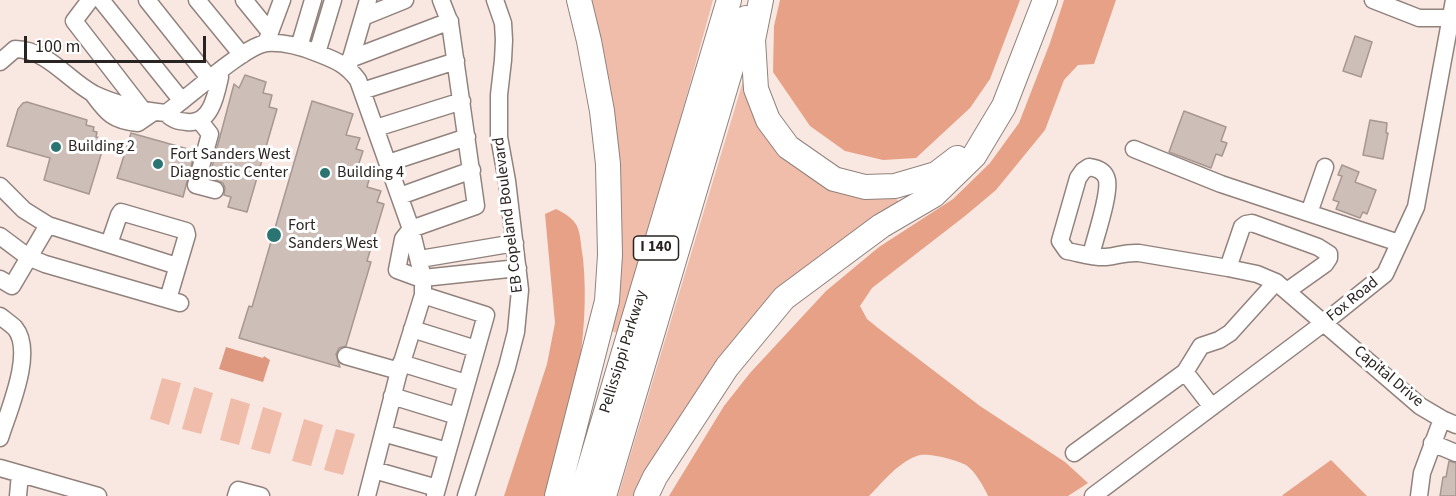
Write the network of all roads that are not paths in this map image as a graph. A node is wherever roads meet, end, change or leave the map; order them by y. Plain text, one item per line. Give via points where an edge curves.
1 (90, 0) edge
2 (101, 0) edge
3 (147, 0) edge
4 (197, 0) edge
5 (244, 0) edge
6 (282, 0) edge
7 (313, 0) edge
8 (333, 0) edge
9 (368, 0) edge
10 (405, 0) edge
11 (441, 0) edge
12 (495, 0) edge
13 (579, 0) edge
14 (729, 0) edge
15 (751, 0) edge
16 (761, 0) edge
17 (1036, 0) edge
18 (1045, 0) edge
19 (1373, 0) edge
20 (1454, 0) edge
21 (363, 17) junction
22 (1451, 18) junction
23 (450, 21) junction
24 (268, 38) junction
25 (299, 47) junction
26 (317, 53) junction
27 (242, 55) junction
28 (456, 61) junction
29 (0, 62) edge
30 (349, 63) junction
31 (217, 79) junction
32 (362, 90) junction
33 (182, 101) junction
34 (462, 101) junction
35 (154, 111) junction
36 (200, 120) junction
37 (376, 128) junction
38 (467, 137) junction
39 (1134, 149) dead end
40 (388, 163) junction
41 (1325, 167) dead end
42 (472, 170) junction
43 (0, 186) edge
44 (215, 190) dead end
45 (400, 196) junction
46 (1309, 213) junction
47 (48, 225) junction
48 (411, 229) junction
49 (0, 236) edge
50 (515, 243) junction
51 (1399, 243) junction
52 (109, 244) junction
53 (1091, 255) junction
54 (28, 256) junction
55 (420, 259) junction
56 (177, 266) junction
57 (518, 268) junction
58 (1228, 268) junction
59 (423, 278) junction
60 (0, 279) edge
61 (1281, 287) junction
62 (423, 295) junction
63 (0, 316) edge
64 (1325, 322) junction
65 (412, 329) junction
66 (476, 349) junction
67 (346, 356) dead end
68 (400, 367) junction
69 (1185, 372) junction
70 (466, 383) junction
71 (392, 396) junction
72 (1212, 407) junction
73 (457, 416) junction
74 (1449, 422) edge
75 (383, 432) junction
76 (0, 438) edge
77 (1432, 443) junction
78 (447, 451) junction
79 (1074, 453) dead end
80 (1456, 453) edge
81 (0, 468) edge
82 (374, 470) junction
83 (20, 474) junction
84 (52, 490) edge
85 (436, 492) edge
86 (18, 496) edge
87 (98, 496) edge
88 (236, 496) edge
89 (261, 496) edge
90 (367, 496) edge
91 (466, 496) edge
92 (557, 496) edge
93 (581, 496) edge
94 (603, 496) edge
95 (646, 496) edge
96 (1094, 496) edge
97 (1419, 496) edge

1 - 35 street via 74,21
2 - 33 street
3 - 31 street
4 - 27 street
5 - 24 street
6 - 24 street
7 - 25 street
8 - 26 street
9 - 21 street
10 - 21 street
11 - 23 street
12 - 50 street, EB Copeland Boulevard via 504,40 499,137
13 - 92 highway via 602,111 608,164 610,255 607,301
14 - 93 highway, Pellissippi Parkway / I 140
15 - 94 highway, Pellissippi Parkway / I 140
16 - 17 highway via 753,60 756,89 768,120 788,147 834,178 865,187 895,186 936,174 970,147 996,108
18 - 95 highway via 1004,106 974,156 934,195 881,226 784,298 727,367
19 - 22 street via 1419,18
20 - 22 street, Fox Road
21 - 30 street
22 - 51 street, Fox Road via 1416,207
23 - 28 street
23 - 30 street
24 - 25 street
24 - 27 street
25 - 26 street
26 - 30 street
27 - 31 street
28 - 32 street
28 - 34 street
29 - 35 street via 15,49 41,55 93,93
30 - 32 street
31 - 33 street
31 - 36 street via 213,105
32 - 37 street
33 - 35 street
34 - 37 street
34 - 38 street
35 - 36 street via 173,120
36 - 44 street via 210,134 196,185
37 - 40 street
38 - 40 street
38 - 42 street
39 - 46 street
40 - 45 street
41 - 46 street
42 - 45 street
42 - 48 street via 476,206
43 - 47 street via 24,210
45 - 48 street
46 - 51 street
47 - 52 street
47 - 54 street
48 - 55 street
48 - 59 street via 403,239 396,270
49 - 54 street
50 - 55 street
50 - 57 street, EB Copeland Boulevard
51 - 64 street, Fox Road via 1385,274
52 - 56 street
52 - 56 street via 121,212 184,230 187,235
53 - 53 street via 1067,251 1060,241 1078,178 1089,167 1100,170 1107,180
53 - 58 street, Capital Drive via 1139,253
54 - 56 street via 174,301
54 - 60 street via 12,286
55 - 59 street
57 - 59 street
57 - 91 street, EB Copeland Boulevard via 516,332
58 - 61 street, Capital Drive via 1257,274
58 - 61 street via 1242,227 1252,223 1329,254 1324,264
59 - 62 street
61 - 64 street, Capital Drive
61 - 69 street via 1230,333 1201,346
62 - 65 street
62 - 66 street via 486,315
63 - 76 street via 21,339 21,374
64 - 72 street, Fox Road
64 - 74 street, Capital Drive via 1420,406
65 - 66 street
65 - 68 street
66 - 70 street
67 - 68 street
68 - 70 street
68 - 71 street
69 - 72 street
69 - 79 street
70 - 73 street
71 - 73 street
71 - 75 street
72 - 96 street, Fox Road
73 - 78 street
74 - 77 street
75 - 78 street
75 - 82 street
77 - 80 street
77 - 97 street
78 - 85 street
81 - 83 street
82 - 85 street
82 - 90 street
83 - 84 street
83 - 86 street
84 - 87 street
88 - 89 street via 238,490

